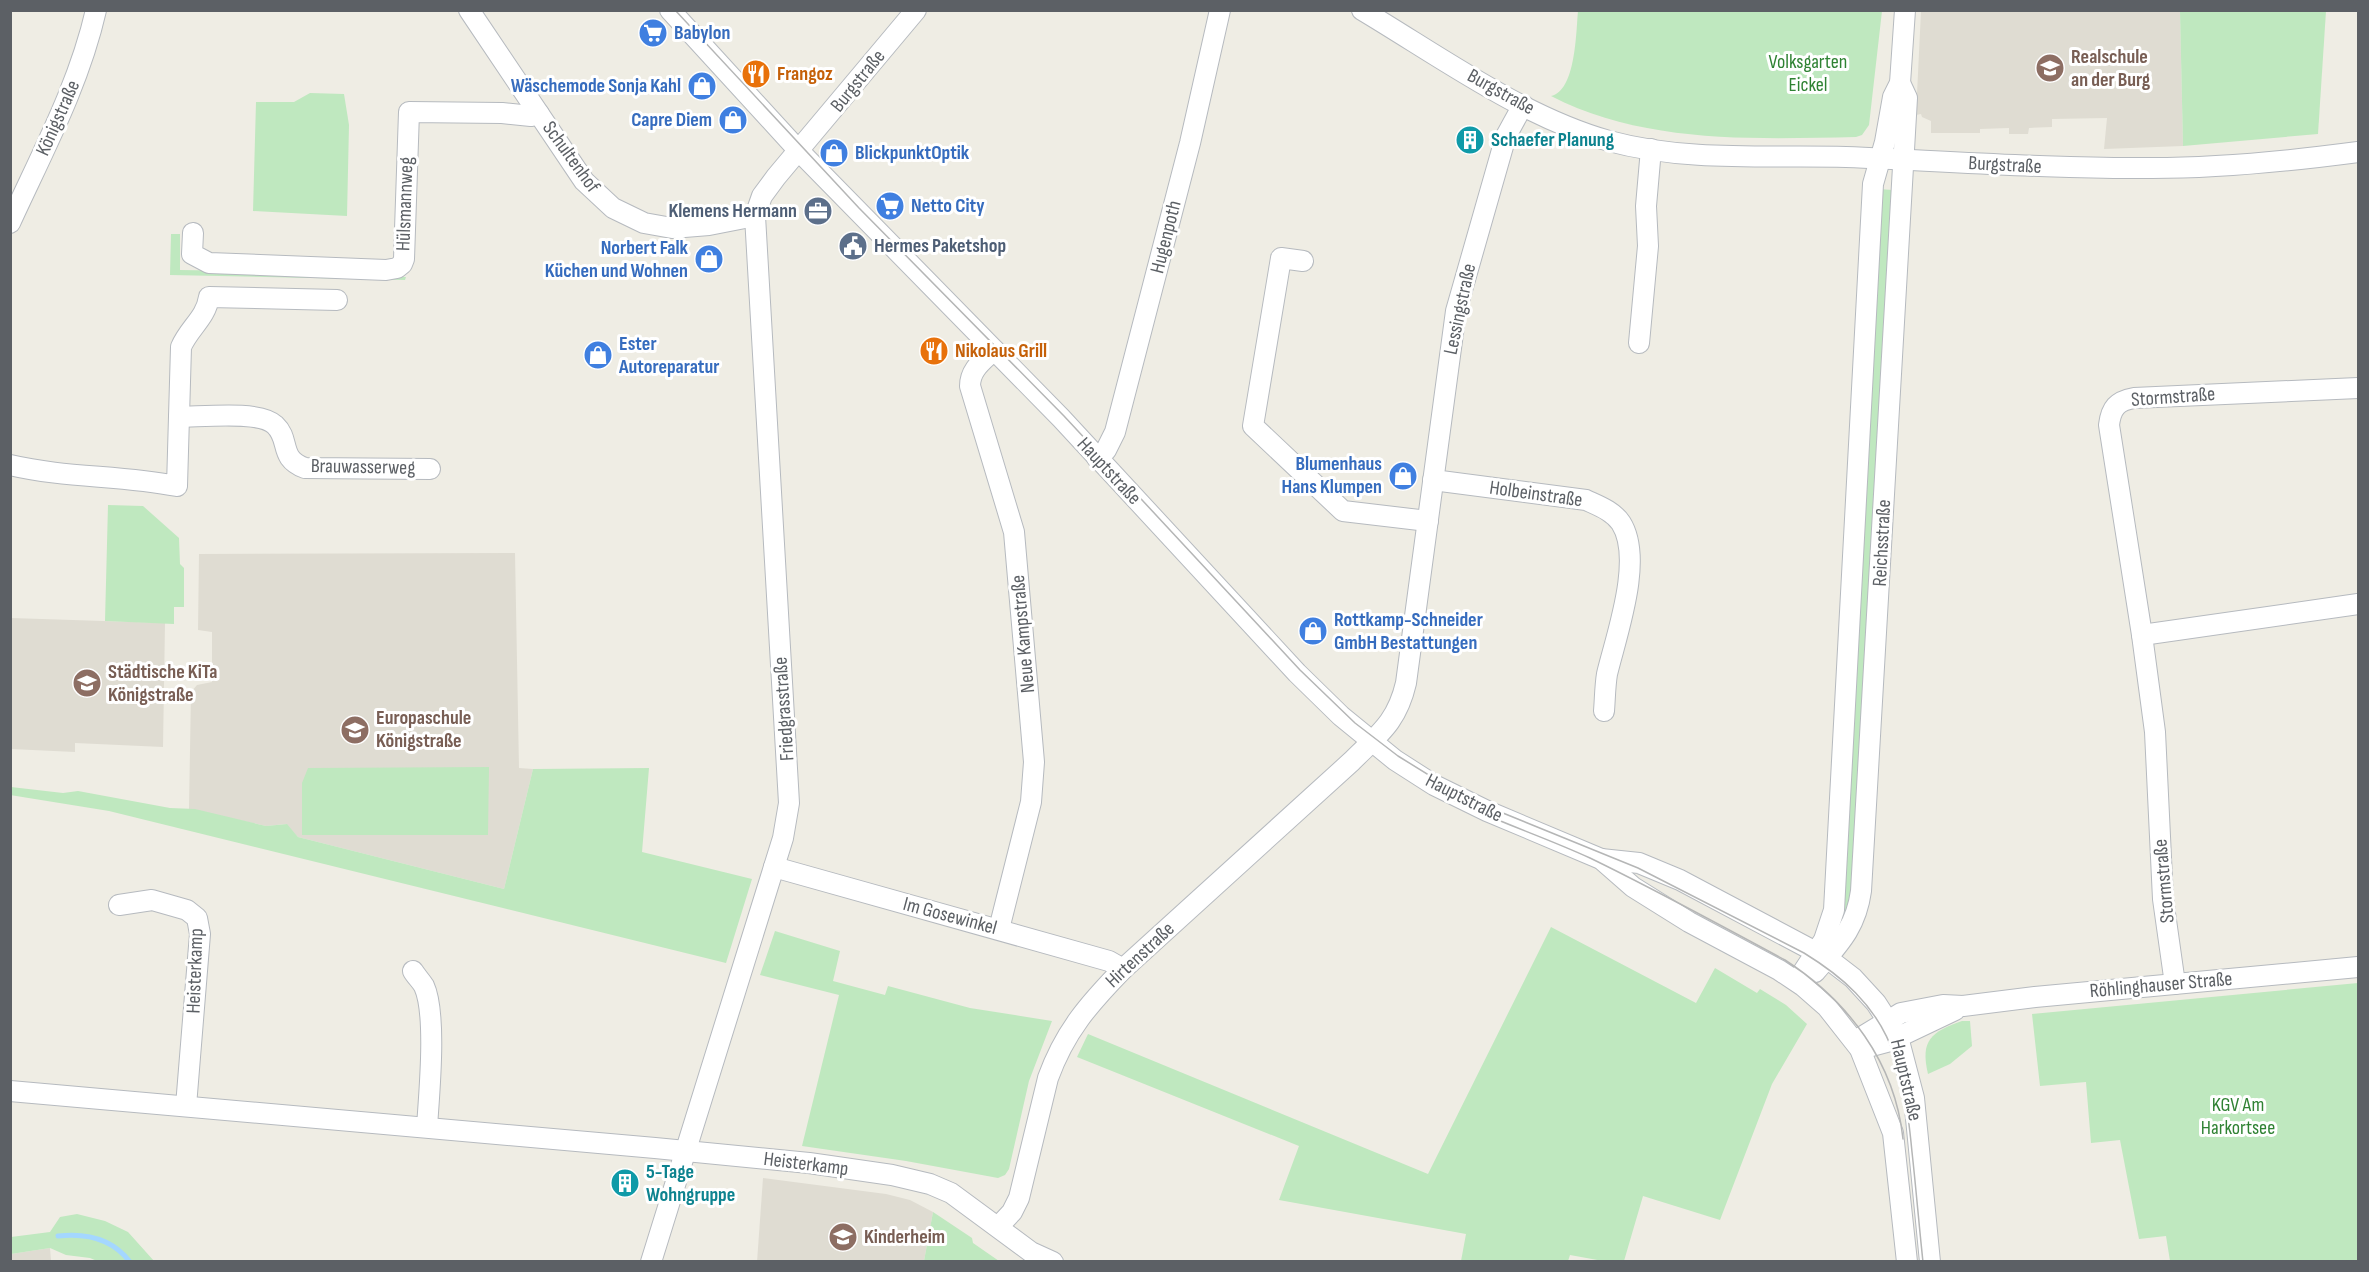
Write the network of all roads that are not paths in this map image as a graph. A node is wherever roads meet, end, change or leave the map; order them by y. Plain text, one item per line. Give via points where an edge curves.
1 (96, 10) edge
2 (469, 10) edge
3 (670, 10) edge
4 (916, 10) edge
5 (1220, 10) edge
6 (1362, 10) edge
7 (1905, 10) edge
8 (1900, 83) junction
9 (1523, 105) junction
10 (539, 114) junction
11 (1651, 149) junction
12 (799, 151) junction
13 (2358, 152) edge
14 (1880, 158) junction
15 (1904, 160) junction
16 (755, 216) junction
17 (10, 223) edge
18 (193, 232) dead end
19 (1303, 261) dead end
20 (338, 300) dead end
21 (1639, 343) dead end
22 (994, 350) junction
23 (2358, 388) edge
24 (180, 417) junction
25 (1097, 458) junction
26 (10, 465) edge
27 (430, 469) dead end
28 (1433, 480) junction
29 (1428, 520) junction
30 (2358, 604) edge
31 (2142, 635) junction
32 (1604, 711) dead end
33 (1371, 742) junction
34 (1601, 859) junction
35 (774, 867) junction
36 (119, 905) dead end
37 (999, 929) junction
38 (1822, 955) junction
39 (2358, 967) edge
40 (1123, 969) junction
41 (413, 971) dead end
42 (1800, 983) junction
43 (2175, 984) junction
44 (1963, 1006) junction
45 (1888, 1019) junction
46 (1898, 1037) junction
47 (1858, 1045) junction
48 (10, 1091) edge
49 (186, 1106) junction
50 (427, 1127) junction
51 (685, 1151) junction
52 (998, 1227) junction
53 (651, 1262) edge
54 (1053, 1262) edge
55 (1907, 1262) edge
56 (1930, 1262) edge

1 - 17 street, Königstraße via 67,100
2 - 10 street, Schultenhof
3 - 12 street, Hauptstraße
4 - 12 street, Burgstraße
5 - 25 street, Hugenpoth via 1190,143 1115,432
6 - 9 street, Burgstraße
7 - 8 street, Reichsstraße
8 - 14 street, Reichsstraße via 1893,97
8 - 15 street, Reichsstraße via 1907,98
9 - 11 street, Burgstraße via 1583,132
9 - 28 street, Lessingstraße via 1506,136 1456,311
10 - 16 street, Schultenhof via 584,181 613,208 632,218 656,226 687,228
10 - 18 street, Hülsmannweg via 409,112 404,259 397,268 209,263 192,254
11 - 14 street, Burgstraße via 1692,154
11 - 21 street
12 - 16 street, Friedgrasstraße via 762,196
12 - 22 street, Hauptstraße
13 - 15 street, Burgstraße via 2163,168
14 - 15 street, Burgstraße
14 - 38 street, Reichsstraße via 1873,196 1834,910
15 - 38 street, Reichsstraße via 1861,891 1855,920 1848,932
16 - 35 street, Friedgrasstraße via 789,784 787,820
19 - 29 street via 1281,258 1254,426 1343,511
20 - 24 street via 208,297 207,308 181,347
22 - 25 street, Hauptstraße
22 - 37 street, Neue Kampstraße via 974,369 970,386 1014,532 1034,762 1031,802
23 - 31 street, Stormstraße via 2134,398 2118,402 2109,425
24 - 26 street via 177,486
24 - 27 street, Brauwasserweg via 254,416 269,420 279,430 288,457 305,468
25 - 33 street, Hauptstraße via 1316,692
28 - 29 street, Lessingstraße
28 - 32 street, Holbeinstraße via 1586,500 1614,515 1622,525 1628,551 1627,585 1623,618 1607,675
29 - 33 street, Lessingstraße via 1402,699 1389,725
30 - 31 street
31 - 43 street, Stormstraße via 2155,732 2163,899
33 - 34 street, Hauptstraße via 1451,794
33 - 40 street, Hirtenstraße
34 - 38 street, Hauptstraße via 1639,863 1680,880
34 - 42 street, Hauptstraße via 1642,893
35 - 37 street, Im Gosewinkel
35 - 51 street, Friedgrasstraße
36 - 49 street, Heisterkamp via 152,900 187,910 199,924
37 - 40 street, Im Gosewinkel via 1109,961
38 - 42 street, Reichsstraße
38 - 45 street, Hauptstraße via 1864,990
39 - 43 street, Röhlinghauser Straße
40 - 52 street, Hirtenstraße via 1087,1006 1059,1050 1048,1078 1019,1198
41 - 50 street via 428,1000
42 - 47 street, Hauptstraße via 1827,1007
43 - 44 street, Röhlinghauser Straße
44 - 45 street, Röhlinghauser Straße via 1924,1008
44 - 46 street, Röhlinghauser Straße
45 - 46 street, Hauptstraße
45 - 47 street, Röhlinghauser Straße
46 - 47 street, Röhlinghauser Straße
46 - 56 street, Hauptstraße via 1914,1098
47 - 55 street, Hauptstraße via 1893,1133
48 - 49 street, Heisterkamp
49 - 50 street, Heisterkamp
50 - 51 street, Heisterkamp
51 - 52 street, Heisterkamp via 809,1163 930,1184 951,1193
51 - 53 street, Friedgrasstraße
52 - 54 street, Heisterkamp via 1031,1252

